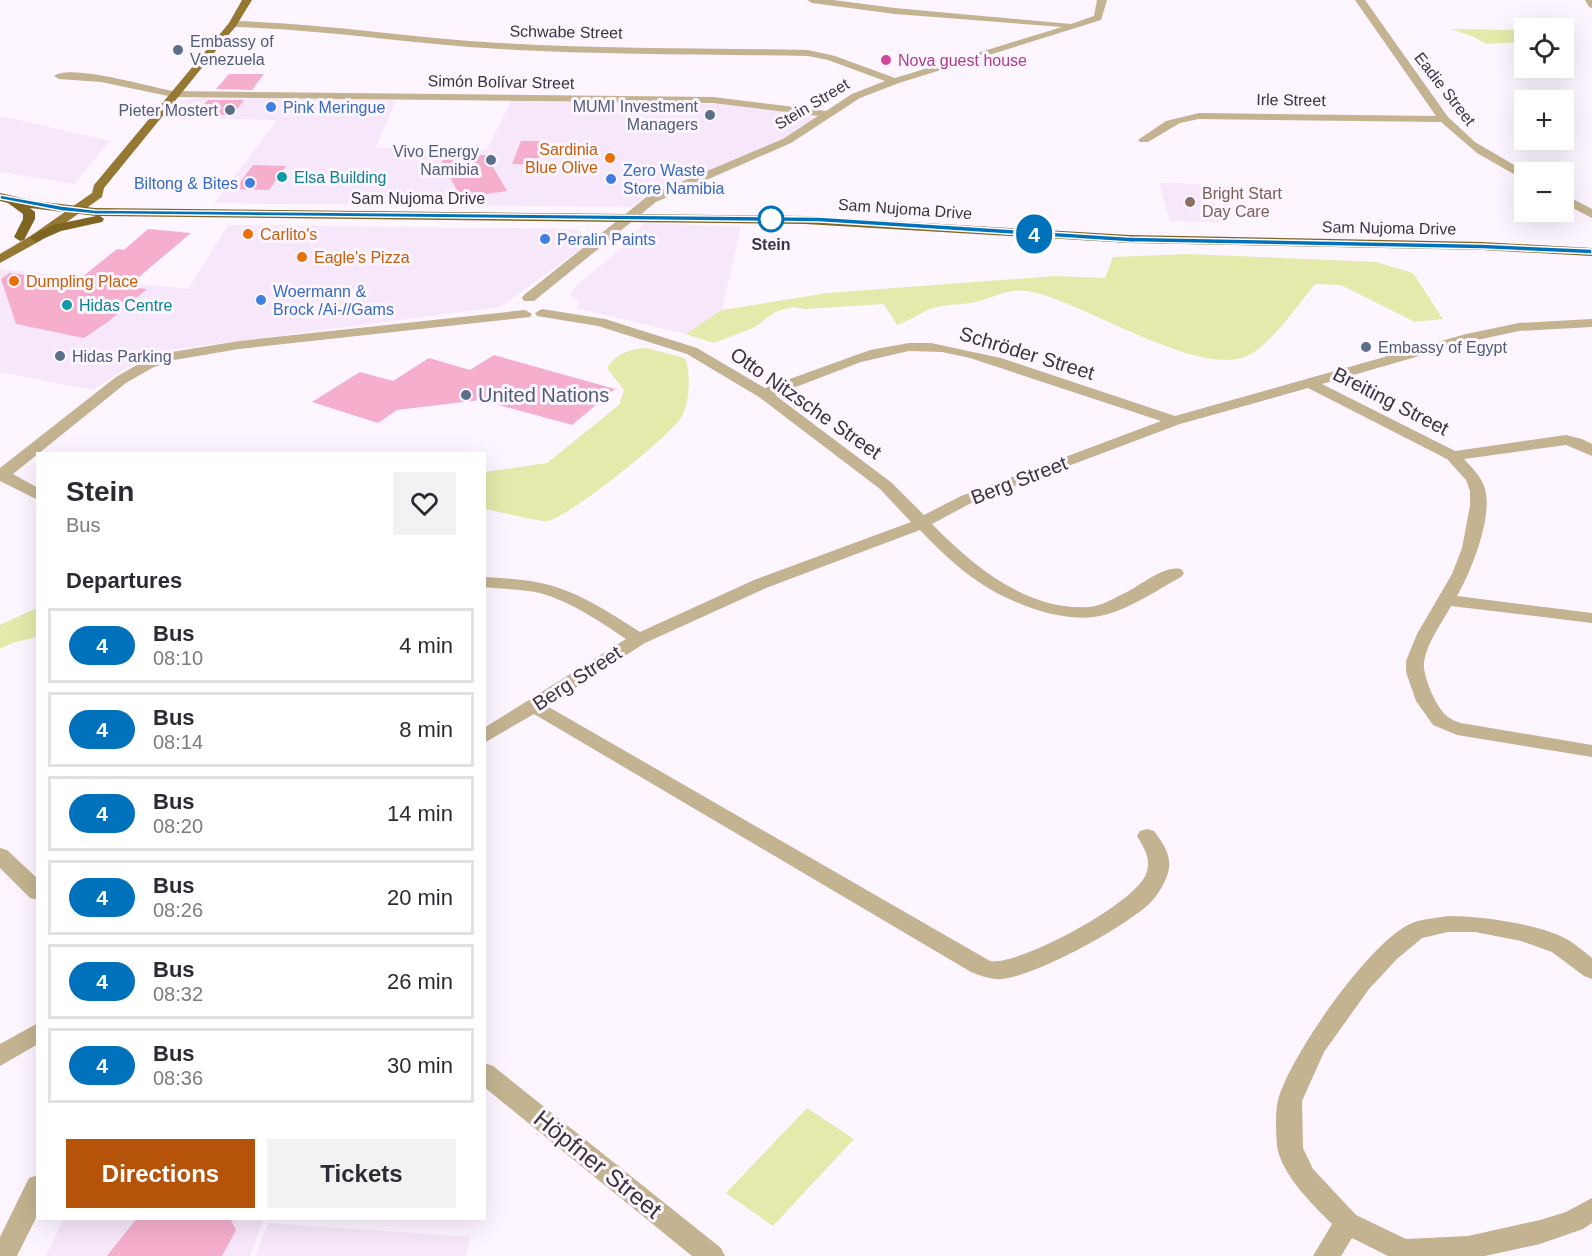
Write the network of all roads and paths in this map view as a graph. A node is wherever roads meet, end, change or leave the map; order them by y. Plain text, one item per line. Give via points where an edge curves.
1 (247, 0) edge
2 (812, 0) edge
3 (1102, 0) edge
4 (1360, 0) edge
5 (1590, 0) edge
6 (1592, 5) edge
7 (233, 24) junction
8 (1075, 26) junction
9 (59, 76) dead end
10 (895, 81) junction
11 (173, 94) junction
12 (827, 114) junction
13 (1444, 119) junction
14 (1144, 140) dead end
15 (1514, 170) edge
16 (98, 188) junction
17 (0, 194) edge
18 (91, 200) junction
19 (1574, 204) edge
20 (76, 205) junction
21 (640, 207) junction
22 (62, 209) junction
23 (132, 213) junction
24 (1592, 214) edge
25 (628, 216) junction
26 (20, 237) junction
27 (36, 238) junction
28 (1592, 241) edge
29 (0, 249) edge
30 (1592, 252) edge
31 (0, 259) edge
32 (553, 279) junction
33 (529, 298) junction
34 (548, 306) junction
35 (520, 311) junction
36 (1592, 323) edge
37 (1310, 383) junction
38 (764, 394) junction
39 (1175, 421) junction
40 (1592, 451) edge
41 (1453, 456) junction
42 (1, 475) edge
43 (36, 494) edge
44 (924, 523) junction
45 (1175, 573) dead end
46 (486, 582) edge
47 (1448, 600) junction
48 (1592, 618) edge
49 (639, 639) junction
50 (534, 706) junction
51 (486, 736) edge
52 (1592, 751) edge
53 (1148, 836) dead end
54 (0, 855) edge
55 (36, 890) edge
56 (1592, 970) edge
57 (36, 1033) edge
58 (0, 1056) edge
59 (486, 1075) edge
60 (36, 1190) edge
61 (1592, 1209) edge
62 (1347, 1223) junction
63 (1402, 1254) edge
64 (4, 1256) edge
65 (712, 1256) edge
66 (1326, 1256) edge

1 - 7 main road
2 - 8 street
3 - 8 street, Stein Street via 1098,18
4 - 13 street, Eadie Street
5 - 6 street
7 - 10 street, Schwabe Street via 501,46 791,51 831,58
7 - 11 main road
8 - 10 street, Stein Street
9 - 11 street, Simón Bolívar Street via 87,75
10 - 12 street, Stein Street via 856,96
11 - 12 street, Simón Bolívar Street via 713,100
11 - 16 main road
12 - 21 street, Stein Street via 787,141 669,190
13 - 14 street, Irle Street via 1199,116 1162,126
13 - 15 street, Eadie Street via 1468,143
16 - 18 main road via 98,194
16 - 20 main road
17 - 20 highway, Sam Nujoma Drive
17 - 22 highway, Sam Nujoma Drive
17 - 26 highway via 29,212
18 - 20 main road
18 - 21 highway, Sam Nujoma Drive
19 - 24 street
20 - 22 highway, Sam Nujoma Drive
20 - 23 highway, Sam Nujoma Drive
20 - 27 main road
21 - 25 street, Stein Street
21 - 28 highway, Sam Nujoma Drive via 837,211 1142,230
22 - 26 main road
23 - 25 highway, Sam Nujoma Drive
23 - 27 highway via 76,223
25 - 30 highway, Sam Nujoma Drive via 832,220 1129,239
25 - 32 street, Stein Street
26 - 29 main road
27 - 31 main road
32 - 33 street, Stein Street
32 - 34 street
33 - 34 street via 540,298
33 - 35 street, Stein Street via 520,301
34 - 35 street
34 - 38 street, Otto Nitzsche Street via 682,346
35 - 42 street via 171,356 121,380
36 - 37 street, Berg Street via 1493,332
37 - 39 street, Berg Street
37 - 41 street, Breiting Street
38 - 39 street, Schröder Street via 884,351 930,347 996,361
38 - 44 street, Otto Nitzsche Street via 886,486
39 - 44 street, Berg Street via 967,500
40 - 41 street, Breiting Street via 1566,440
41 - 47 street, Breiting Street via 1473,479 1478,506 1470,548
42 - 43 street
44 - 45 street, Otto Nitzsche Street via 947,549 993,585 1020,599 1062,611 1081,613 1109,607
44 - 49 street, Berg Street via 760,584
46 - 49 street via 559,594
47 - 48 street
47 - 52 street, Breiting Street via 1426,634 1415,661 1426,701 1440,721 1457,729
49 - 50 street, Berg Street
50 - 51 street, Berg Street
50 - 53 street via 991,971 1029,962 1131,906 1152,884 1159,866
54 - 55 street
56 - 62 street via 1560,946 1523,933 1475,924 1448,924 1415,931 1389,953 1361,983 1314,1047 1290,1101 1290,1148 1304,1177
57 - 58 street
59 - 65 street, Höpfner Street
60 - 64 street
61 - 63 street via 1574,1221 1540,1232 1468,1248
62 - 63 street
62 - 66 street

